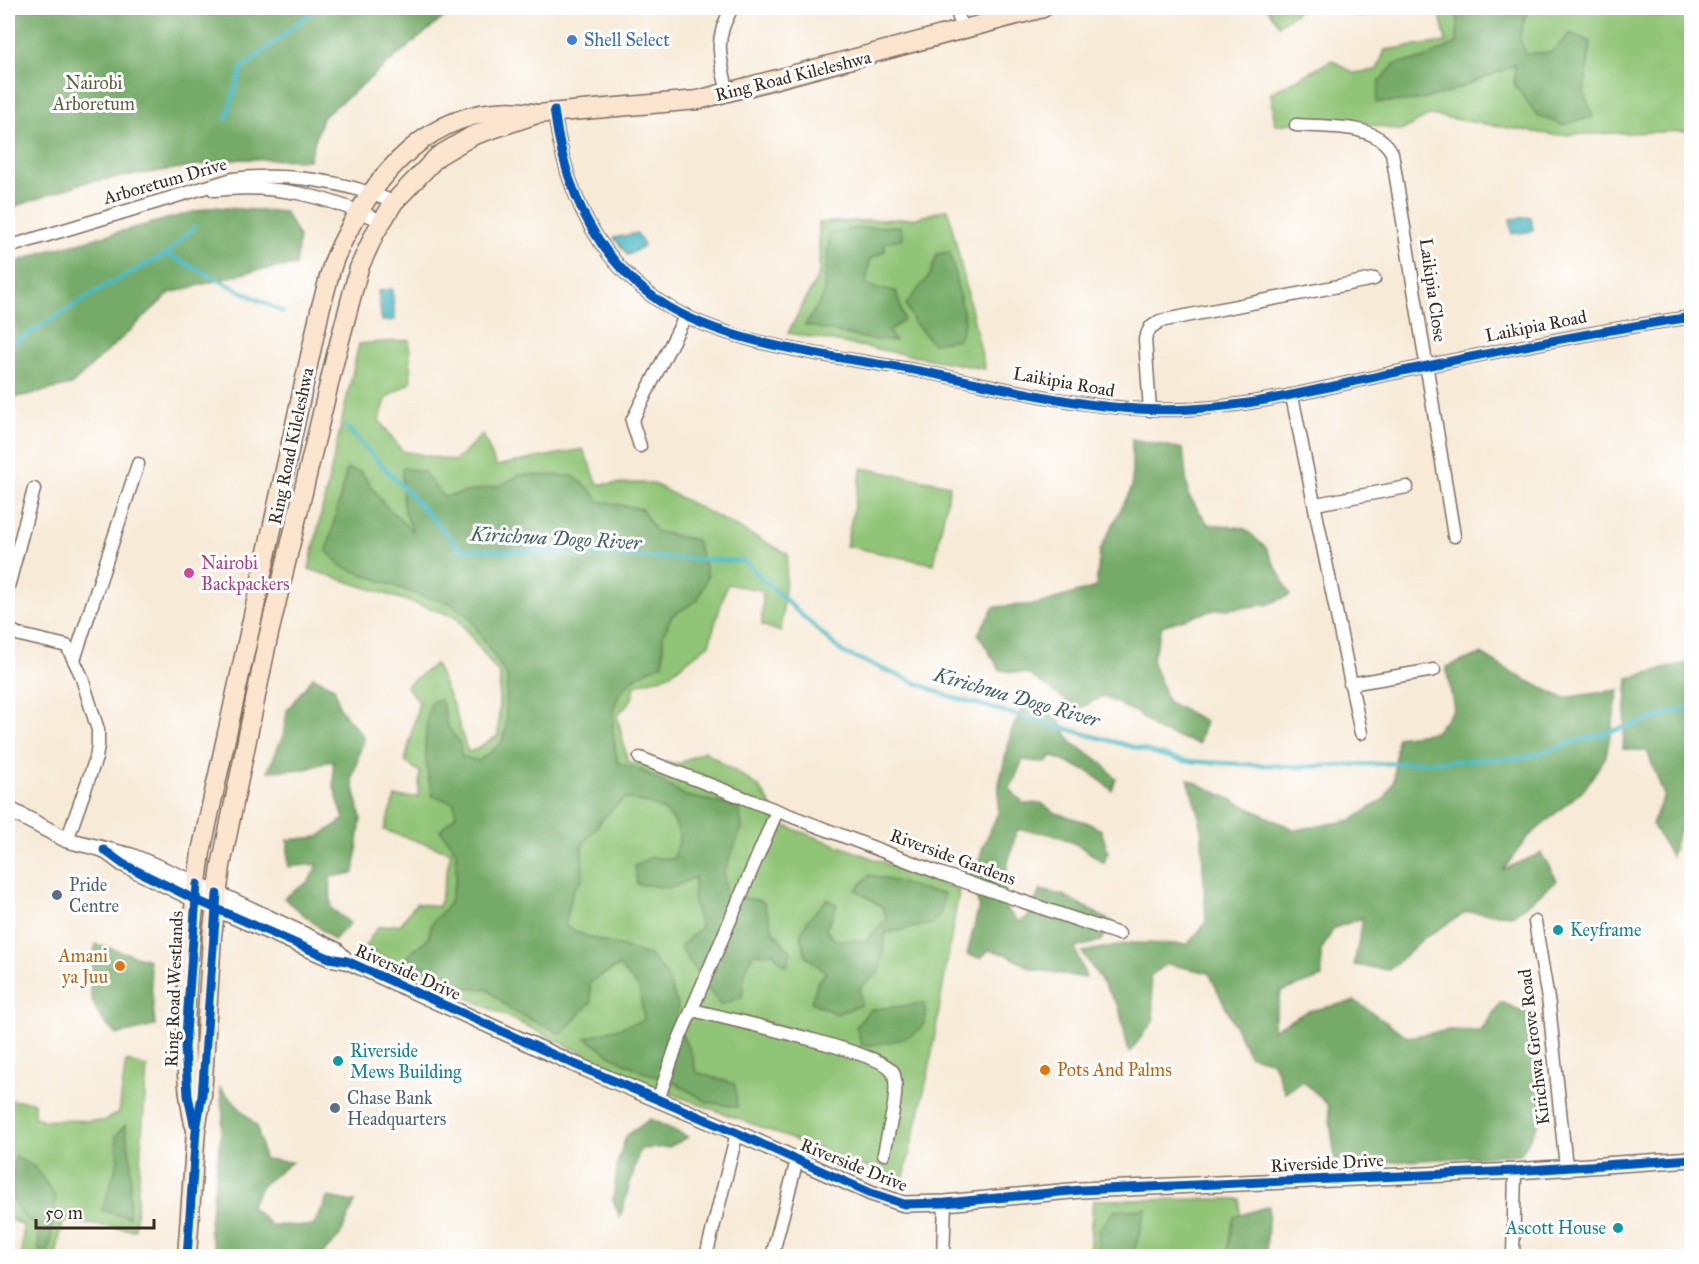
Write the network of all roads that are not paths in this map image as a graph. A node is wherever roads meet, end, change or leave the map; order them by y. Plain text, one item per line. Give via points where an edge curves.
1 (732, 8) edge
2 (956, 8) edge
3 (1044, 8) edge
4 (963, 31) junction
5 (728, 93) junction
6 (545, 112) junction
7 (1296, 125) dead end
8 (371, 193) junction
9 (180, 195) junction
10 (394, 202) junction
11 (359, 212) junction
12 (382, 221) junction
13 (8, 247) edge
14 (1374, 279) dead end
15 (686, 315) junction
16 (1692, 317) edge
17 (1426, 366) junction
18 (1292, 396) junction
19 (1150, 410) junction
20 (640, 446) dead end
21 (138, 464) dead end
22 (1407, 487) dead end
23 (34, 489) dead end
24 (1316, 504) junction
25 (1454, 536) dead end
26 (8, 587) edge
27 (8, 629) edge
28 (75, 660) junction
29 (1434, 670) dead end
30 (1350, 684) junction
31 (1361, 732) dead end
32 (640, 758) dead end
33 (8, 809) edge
34 (777, 811) junction
35 (67, 840) junction
36 (195, 892) junction
37 (216, 901) junction
38 (1535, 922) dead end
39 (1119, 934) dead end
40 (692, 1011) junction
41 (658, 1100) junction
42 (196, 1130) junction
43 (737, 1133) junction
44 (884, 1154) dead end
45 (1692, 1159) edge
46 (797, 1160) junction
47 (1566, 1167) junction
48 (1515, 1171) junction
49 (945, 1203) junction
50 (187, 1257) edge
51 (706, 1257) edge
52 (772, 1257) edge
53 (942, 1257) edge
54 (1513, 1257) edge

1 - 5 street via 718,47
2 - 4 street
3 - 4 main road, Ring Road Kileleshwa
4 - 5 main road, Ring Road Kileleshwa
5 - 6 main road, Ring Road Kileleshwa via 651,106
6 - 8 main road, Ring Road Kileleshwa via 506,109 446,125 417,142
6 - 10 main road, Ring Road Kileleshwa via 472,136 438,156
6 - 15 street, Laikipia Road via 566,173 589,226 604,249 657,300
7 - 17 street, Laikipia Close via 1363,131 1389,148 1406,226
8 - 9 street, Arboretum Drive via 305,179 250,177
8 - 10 street, Arboretum Drive
8 - 11 main road, Ring Road Kileleshwa
9 - 11 street via 258,186 299,192
9 - 13 street, Arboretum Drive
10 - 12 main road, Ring Road Kileleshwa
11 - 12 street
11 - 36 main road, Ring Road Kileleshwa via 335,259 321,306
12 - 37 main road, Ring Road Kileleshwa via 359,268 332,371 268,638
14 - 19 street via 1160,321 1150,328 1145,339
15 - 19 street, Laikipia Road via 737,335 768,342 1049,398 1124,410
15 - 20 street via 632,421
16 - 17 street, Laikipia Road via 1607,329
17 - 18 street, Laikipia Road
17 - 25 street, Laikipia Close
18 - 19 street, Laikipia Road via 1193,409
18 - 24 street
21 - 28 street
22 - 24 street
23 - 26 street
24 - 30 street
27 - 28 street via 63,644
28 - 35 street via 98,730 98,745
29 - 30 street
30 - 31 street
32 - 34 street, Riverside Gardens
33 - 35 street, Riverside Drive
34 - 39 street, Riverside Gardens via 942,874
34 - 40 street
35 - 36 street, Riverside Drive via 104,850 123,864
36 - 37 street, Riverside Drive
36 - 42 main road, Ring Road Westlands via 185,1048 188,1096
37 - 41 street, Riverside Drive via 336,950 346,961
37 - 42 main road, Ring Road Westlands via 202,1096
38 - 47 street, Kirichwa Grove Road via 1549,1005
40 - 41 street
40 - 44 street via 833,1046 890,1067 895,1091
41 - 43 street, Riverside Drive
42 - 50 main road, Ring Road Westlands
43 - 46 street, Riverside Drive
43 - 51 street
45 - 47 street, Riverside Drive
46 - 49 street, Riverside Drive via 904,1204
46 - 52 street
47 - 48 street, Riverside Drive
48 - 49 street, Riverside Drive via 1081,1190
48 - 54 street
49 - 53 street

